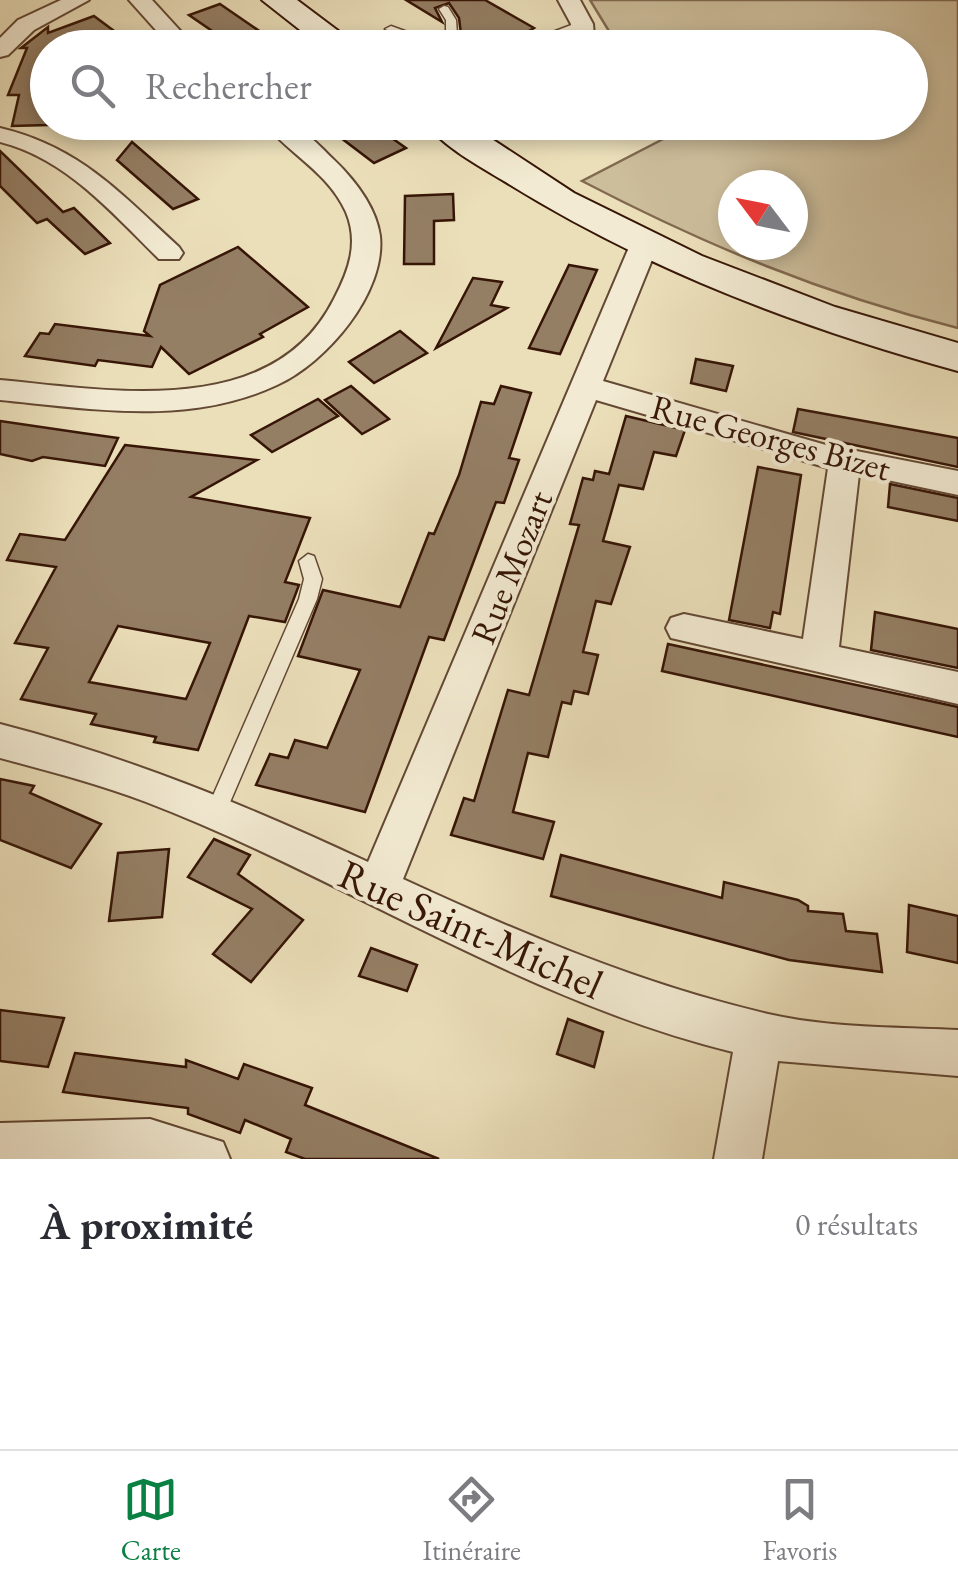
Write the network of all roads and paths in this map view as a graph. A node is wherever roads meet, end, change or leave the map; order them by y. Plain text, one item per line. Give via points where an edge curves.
1 (78, 0) edge
2 (140, 0) edge
3 (569, 0) edge
4 (284, 1) edge
5 (444, 9) dead end
6 (390, 28) dead end
7 (168, 30) edge
8 (322, 30) edge
9 (395, 30) edge
10 (452, 30) edge
11 (581, 30) edge
12 (0, 50) edge
13 (0, 135) edge
14 (295, 140) edge
15 (468, 140) edge
16 (644, 245) junction
17 (169, 253) dead end
18 (958, 357) edge
19 (586, 386) junction
20 (0, 390) edge
21 (846, 460) junction
22 (958, 483) edge
23 (308, 561) dead end
24 (684, 628) dead end
25 (819, 657) junction
26 (958, 688) edge
27 (0, 741) edge
28 (215, 814) junction
29 (378, 889) junction
30 (759, 1034) junction
31 (958, 1053) edge
32 (0, 1147) edge
33 (198, 1156) edge
34 (738, 1159) edge

1 - 12 street via 26,24
2 - 7 street
3 - 11 street
4 - 8 main road
5 - 10 lane
6 - 9 lane
13 - 17 street via 61,155
14 - 20 street via 334,175 365,227 361,274 328,337 272,376 192,399
15 - 16 main road via 538,189
16 - 18 main road via 807,312
16 - 19 street, Rue Mozart
19 - 21 street, Rue Georges Bizet
19 - 29 street, Rue Mozart
21 - 22 street, Rue Georges Bizet
21 - 25 street
23 - 28 lane via 308,599
24 - 25 street
25 - 26 street
27 - 28 street, Rue Saint-Michel via 95,765
28 - 29 street, Rue Saint-Michel
29 - 30 street, Rue Saint-Michel via 612,991
30 - 31 street, Rue Saint-Michel
30 - 34 street
32 - 33 street via 150,1143

